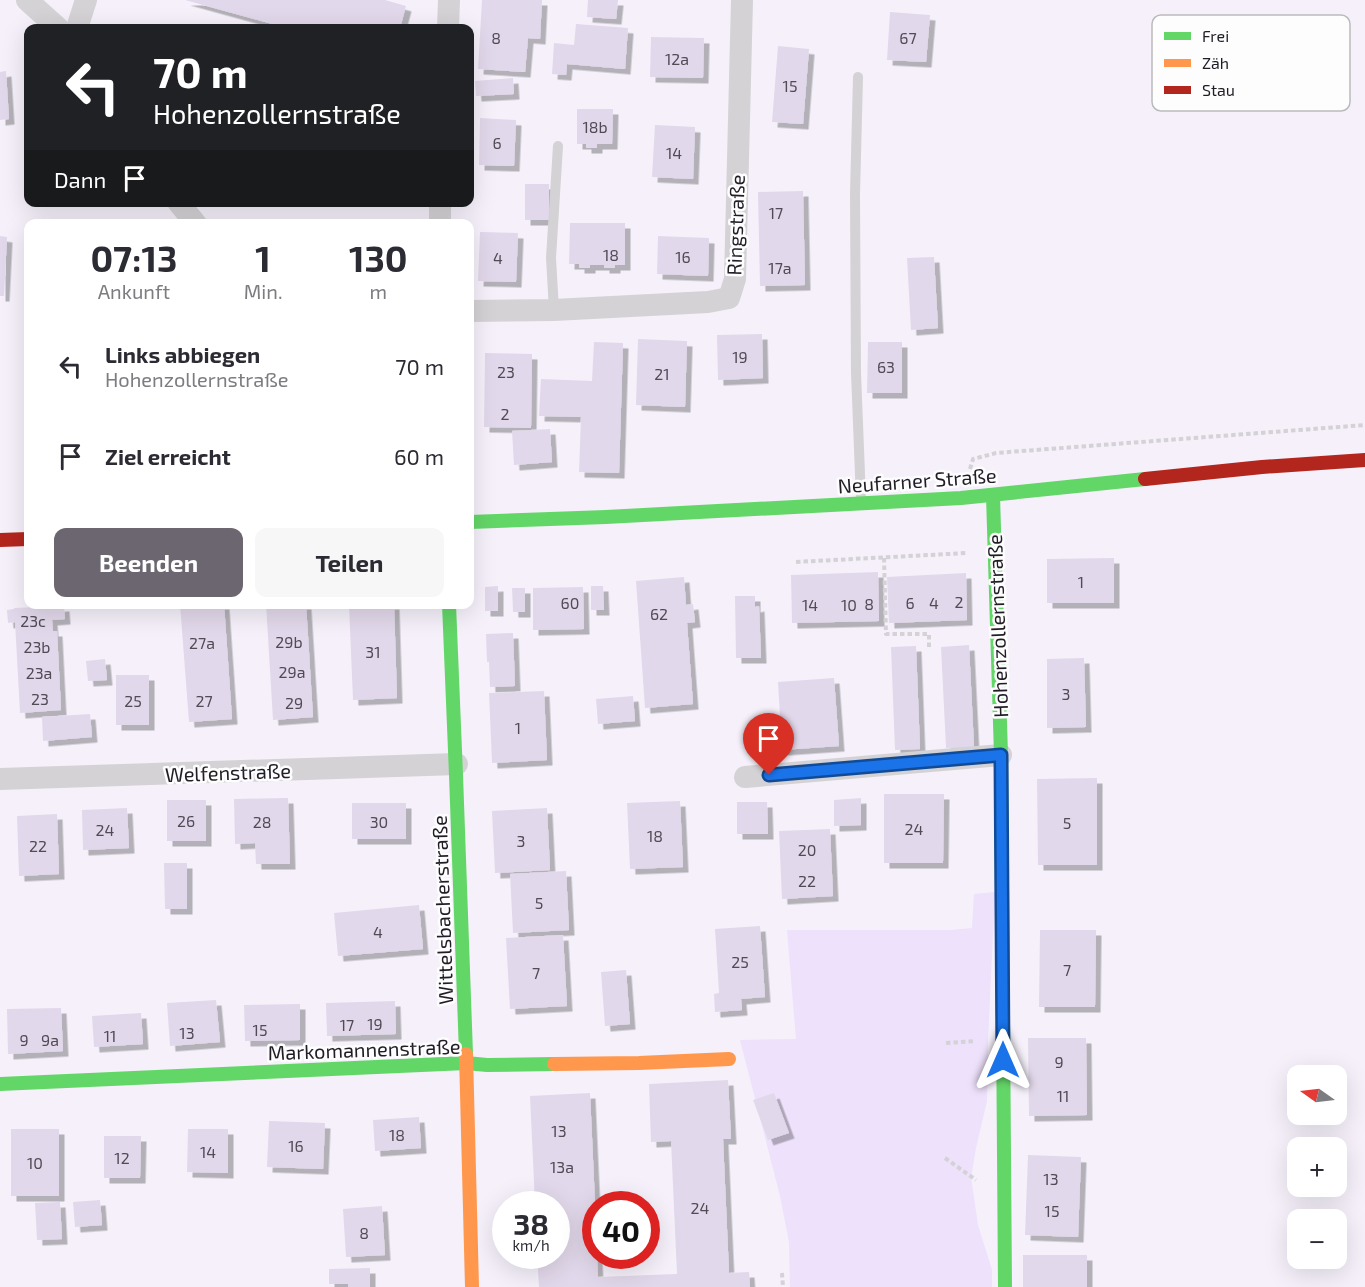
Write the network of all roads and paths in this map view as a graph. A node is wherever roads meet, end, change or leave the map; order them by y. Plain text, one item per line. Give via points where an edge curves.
1 (27, 0) edge
2 (86, 0) edge
3 (448, 0) edge
4 (742, 0) edge
5 (54, 24) edge
6 (78, 24) edge
7 (448, 24) edge
8 (858, 77) dead end
9 (558, 146) dead end
10 (182, 207) edge
11 (192, 219) edge
12 (554, 310) junction
13 (474, 311) edge
14 (1365, 425) edge
15 (1365, 460) edge
16 (993, 496) junction
17 (962, 498) junction
18 (861, 504) junction
19 (474, 522) edge
20 (24, 539) edge
21 (0, 540) edge
22 (994, 552) junction
23 (884, 558) junction
24 (796, 562) dead end
25 (449, 609) edge
26 (929, 647) dead end
27 (1001, 755) junction
28 (457, 764) junction
29 (745, 777) dead end
30 (0, 779) edge
31 (729, 1059) dead end
32 (466, 1063) junction
33 (0, 1084) edge
34 (782, 1273) dead end
35 (471, 1287) edge
36 (783, 1287) edge
37 (1005, 1287) edge

1 - 5 street
2 - 6 street
3 - 7 street
4 - 12 street, Ringstraße via 735,279 729,298
8 - 18 lane via 856,372
9 - 12 lane via 551,258
10 - 11 street
12 - 13 street, Ringstraße
14 - 17 path via 996,453 973,459
15 - 16 street, Neufarner Straße
16 - 17 street, Neufarner Straße
16 - 22 street, Hohenzollernstraße
17 - 18 street, Neufarner Straße
18 - 19 street, Neufarner Straße
20 - 21 street
22 - 23 path
22 - 27 street, Hohenzollernstraße
23 - 24 path
23 - 26 path via 886,634 929,634
25 - 28 street, Wittelsbacherstraße
27 - 29 street
27 - 37 street, Hohenzollernstraße
28 - 30 street, Welfenstraße
28 - 32 street, Wittelsbacherstraße
31 - 32 street, Markomannenstraße
32 - 33 street, Markomannenstraße
32 - 35 street, Wittelsbacherstraße
34 - 36 path

